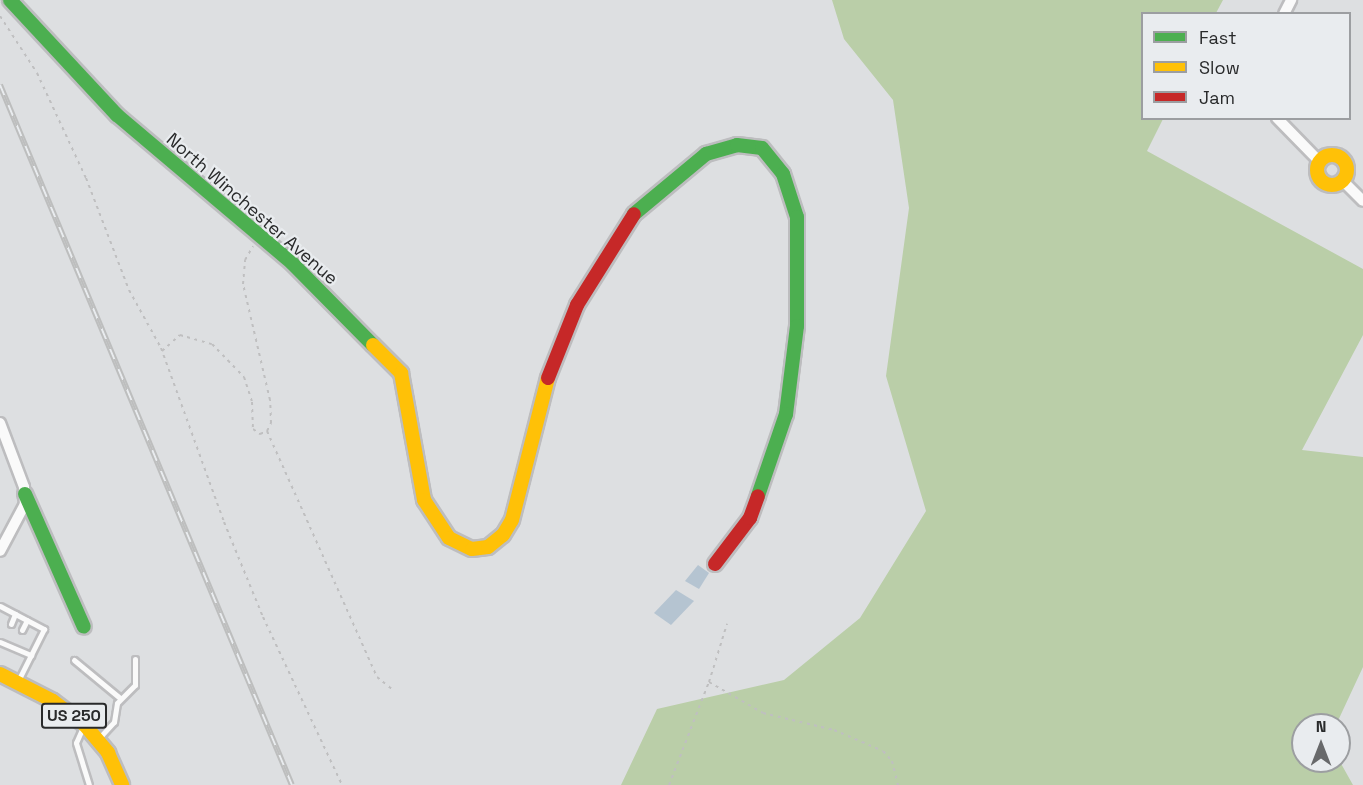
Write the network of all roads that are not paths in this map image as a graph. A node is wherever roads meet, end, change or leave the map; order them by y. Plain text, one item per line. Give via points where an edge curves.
1 (10, 0) edge
2 (1279, 120) edge
3 (1320, 162) junction
4 (1343, 181) junction
5 (1363, 201) edge
6 (0, 423) edge
7 (25, 494) junction
8 (0, 550) edge
9 (715, 564) dead end
10 (2, 607) edge
11 (15, 614) junction
12 (0, 615) edge
13 (27, 620) junction
14 (10, 624) dead end
15 (84, 627) dead end
16 (22, 630) dead end
17 (6, 635) dead end
18 (17, 641) dead end
19 (1, 642) edge
20 (14, 648) junction
21 (31, 656) junction
22 (135, 659) dead end
23 (74, 660) dead end
24 (0, 674) edge
25 (17, 683) junction
26 (120, 698) junction
27 (84, 724) junction
28 (98, 740) junction
29 (89, 785) edge
30 (122, 785) edge

1 - 9 street, North Winchester Avenue via 117,115 260,235 401,373 424,500 449,538 471,549 488,546 503,535 512,520 537,410 577,305 637,210 706,154 737,145 762,148 783,174 797,216 797,326 786,414 772,456 750,518
2 - 3 street
3 - 4 street via 1317,169 1322,181 1333,185
3 - 4 street via 1331,155 1342,159 1347,169
4 - 5 street
6 - 7 street
7 - 8 street via 23,514
7 - 15 street
10 - 11 lane
10 - 12 lane
11 - 13 lane
11 - 14 lane
13 - 16 lane
13 - 21 lane via 44,629
17 - 19 lane
18 - 20 lane
19 - 20 lane
20 - 21 lane
21 - 25 lane
22 - 26 lane via 135,684
23 - 26 lane
24 - 25 street, US 250
25 - 27 street, US 250 via 53,701
26 - 28 lane via 114,722
27 - 28 street, US 250
27 - 29 lane via 76,743
28 - 30 street, US 250

